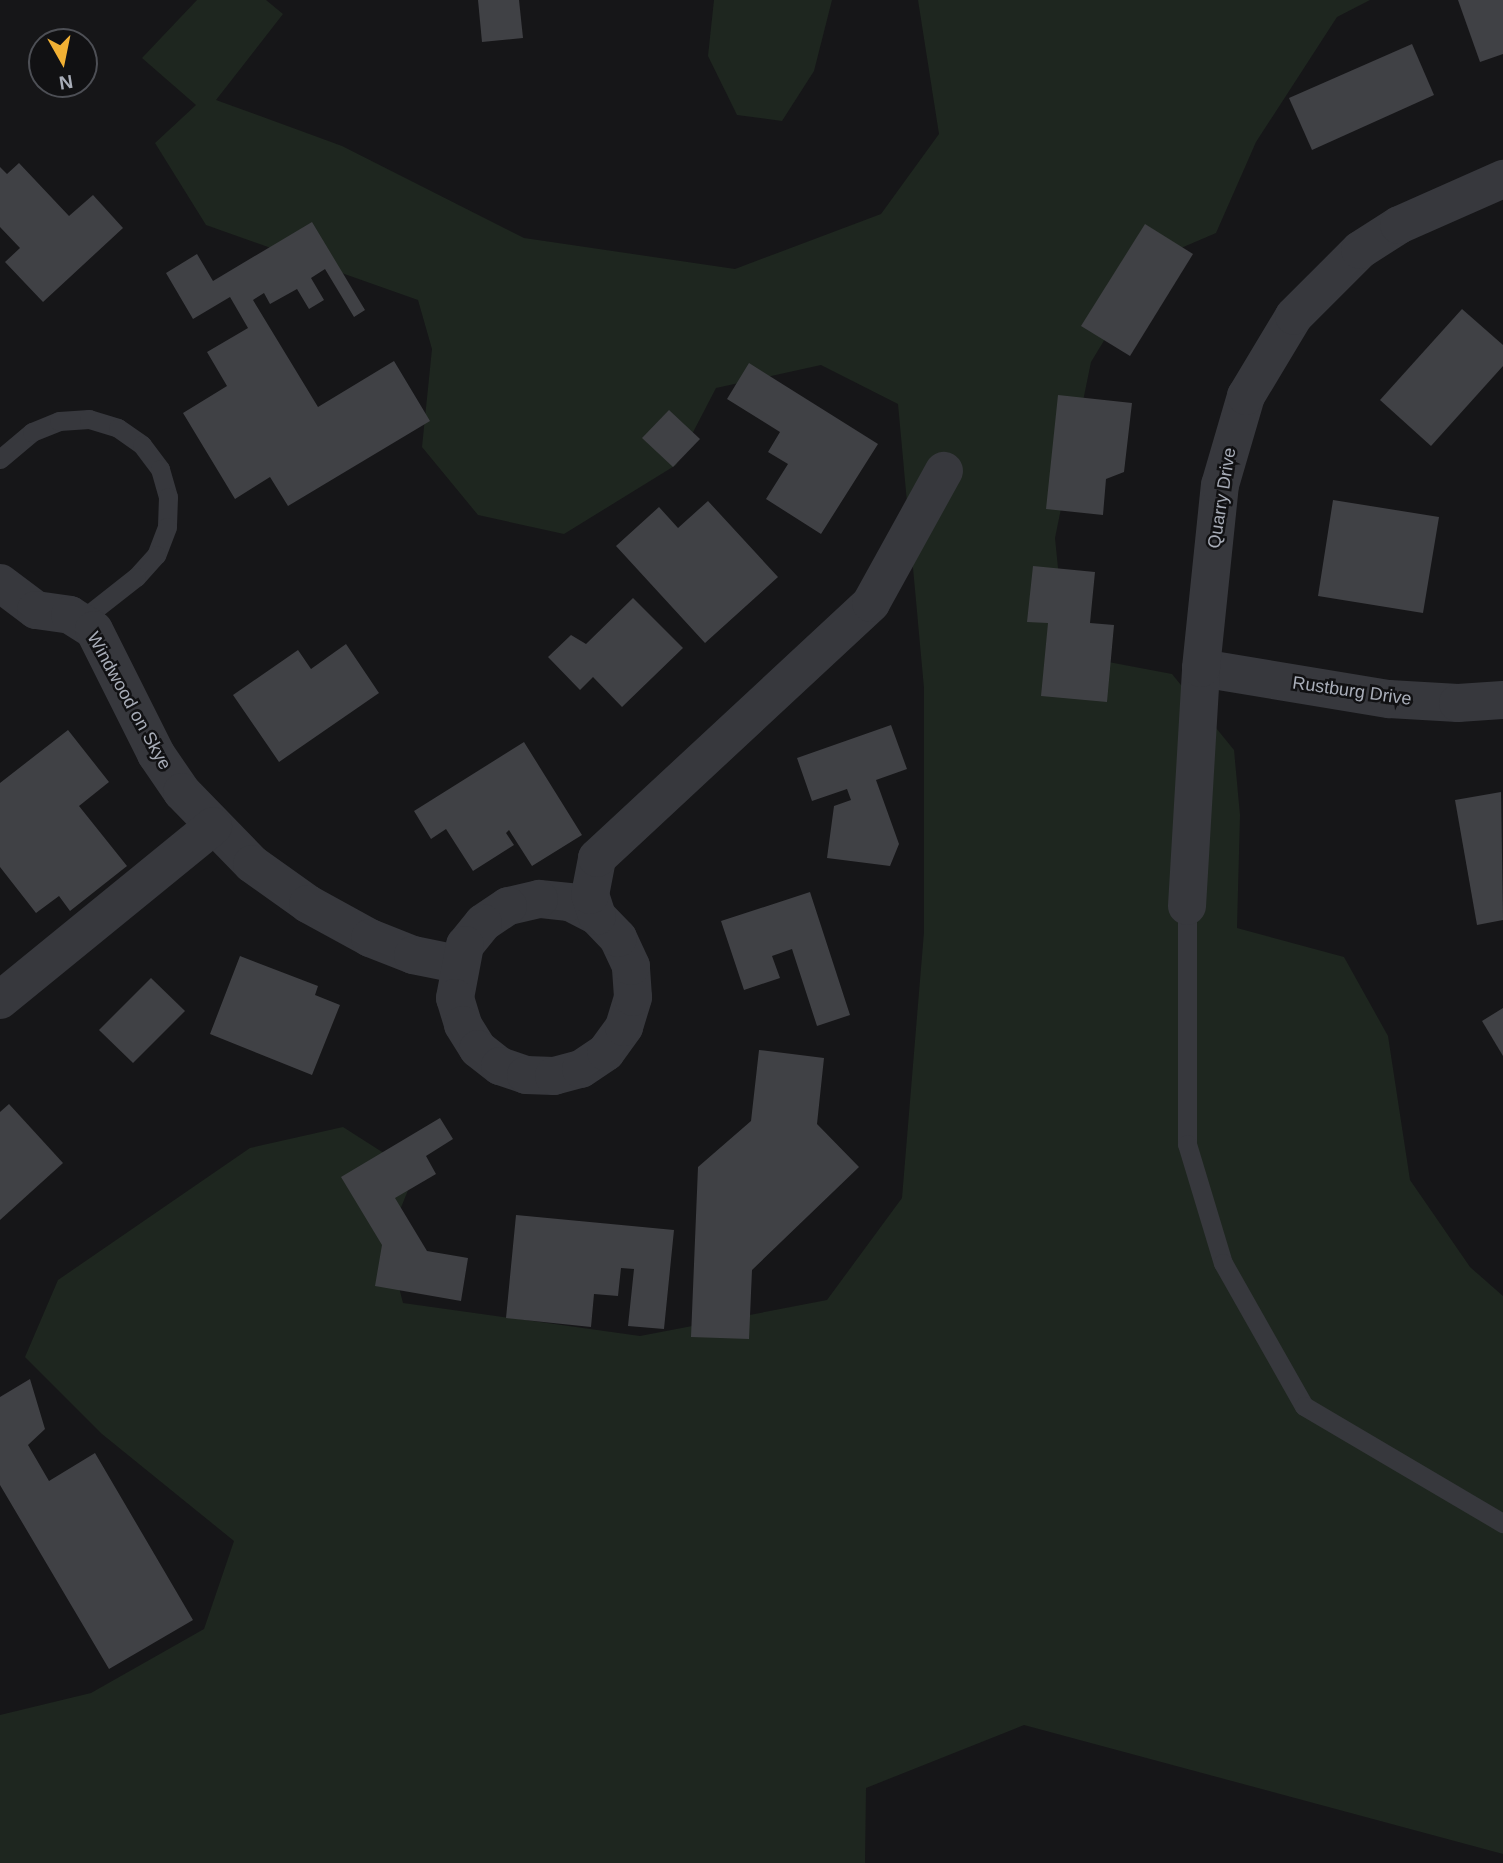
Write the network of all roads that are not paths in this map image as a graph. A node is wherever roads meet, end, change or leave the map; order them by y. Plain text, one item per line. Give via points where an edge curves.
1 (1503, 179) edge
2 (0, 459) edge
3 (944, 471) dead end
4 (0, 583) edge
5 (80, 621) junction
6 (1201, 668) junction
7 (1503, 699) edge
8 (213, 826) junction
9 (1187, 906) joint
10 (597, 916) junction
11 (458, 964) junction
12 (0, 1000) edge
13 (1503, 1523) edge

1 - 6 street, Quarry Drive via 1399,225 1360,250 1325,281 1268,354 1242,407 1220,485
2 - 5 lane via 32,432 59,421 89,419 118,428 142,445 160,469 168,507 167,527 156,555
3 - 10 street via 871,603 597,858 590,895
4 - 5 street, Windwood on Skye via 37,610
5 - 8 street, Windwood on Skye via 94,630 156,754
6 - 7 street, Rustburg Drive via 1389,699 1458,703
6 - 9 street, Quarry Drive
8 - 11 street, Windwood on Skye via 252,863 309,904 412,955
8 - 12 street
9 - 13 lane via 1187,1143 1223,1263 1304,1406
10 - 11 street via 569,902 539,899 508,906 483,922 465,945
10 - 11 street via 618,938 631,966 633,997 606,1052 581,1069 554,1076 526,1075 500,1066 478,1049 463,1025 455,999

